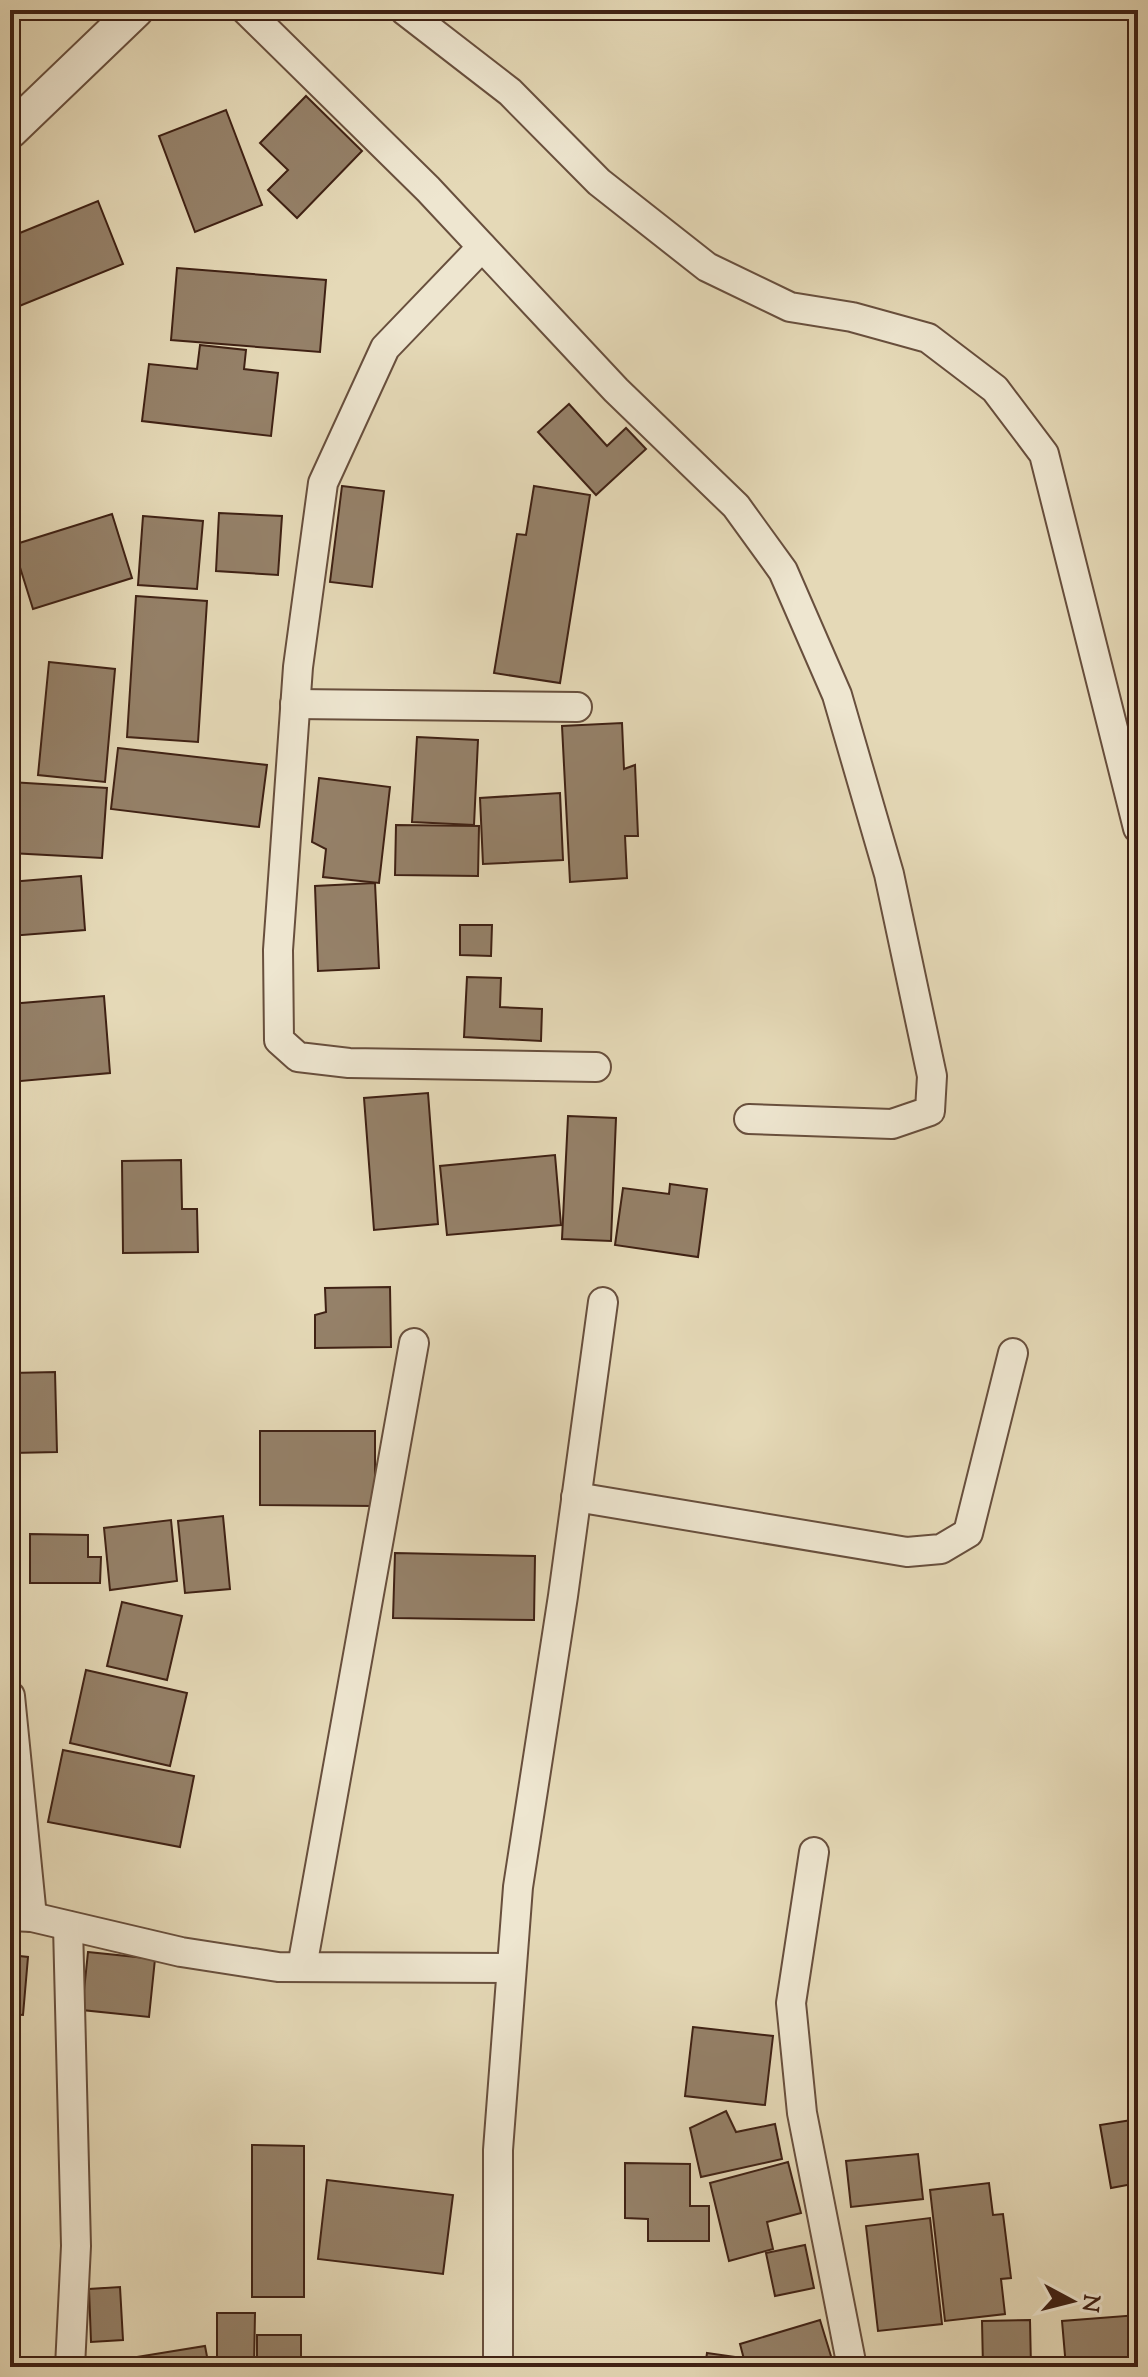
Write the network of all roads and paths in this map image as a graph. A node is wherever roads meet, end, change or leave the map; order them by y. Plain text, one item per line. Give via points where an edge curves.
1 (136, 10) edge
2 (246, 10) edge
3 (404, 10) edge
4 (10, 131) edge
5 (482, 247) junction
6 (295, 704) junction
7 (577, 707) dead end
8 (1138, 828) edge
9 (596, 1067) dead end
10 (749, 1119) dead end
11 (603, 1302) dead end
12 (414, 1343) dead end
13 (1013, 1353) dead end
14 (576, 1497) junction
15 (10, 1696) edge
16 (814, 1852) dead end
17 (21, 1916) edge
18 (68, 1926) junction
19 (302, 1967) junction
20 (511, 1968) junction
21 (70, 2367) edge
22 (498, 2367) edge
23 (852, 2367) edge

1 - 4 street
2 - 5 street
3 - 8 street via 510,92 599,182 707,267 790,307 928,338 995,389 1044,454
5 - 6 street via 385,348 323,483
5 - 10 street via 616,390 736,506 783,571 837,695 889,874 932,1076 930,1111 892,1124
6 - 7 street
6 - 9 street via 278,950 279,1040 298,1057 349,1063
11 - 14 street
12 - 19 street
13 - 14 street via 968,1533 941,1549 907,1552
14 - 20 street via 518,1887
15 - 17 street
16 - 23 street via 791,2003 802,2113
17 - 18 street
18 - 19 street via 181,1952
18 - 21 street via 76,2246
19 - 20 street
20 - 22 street via 498,2150

